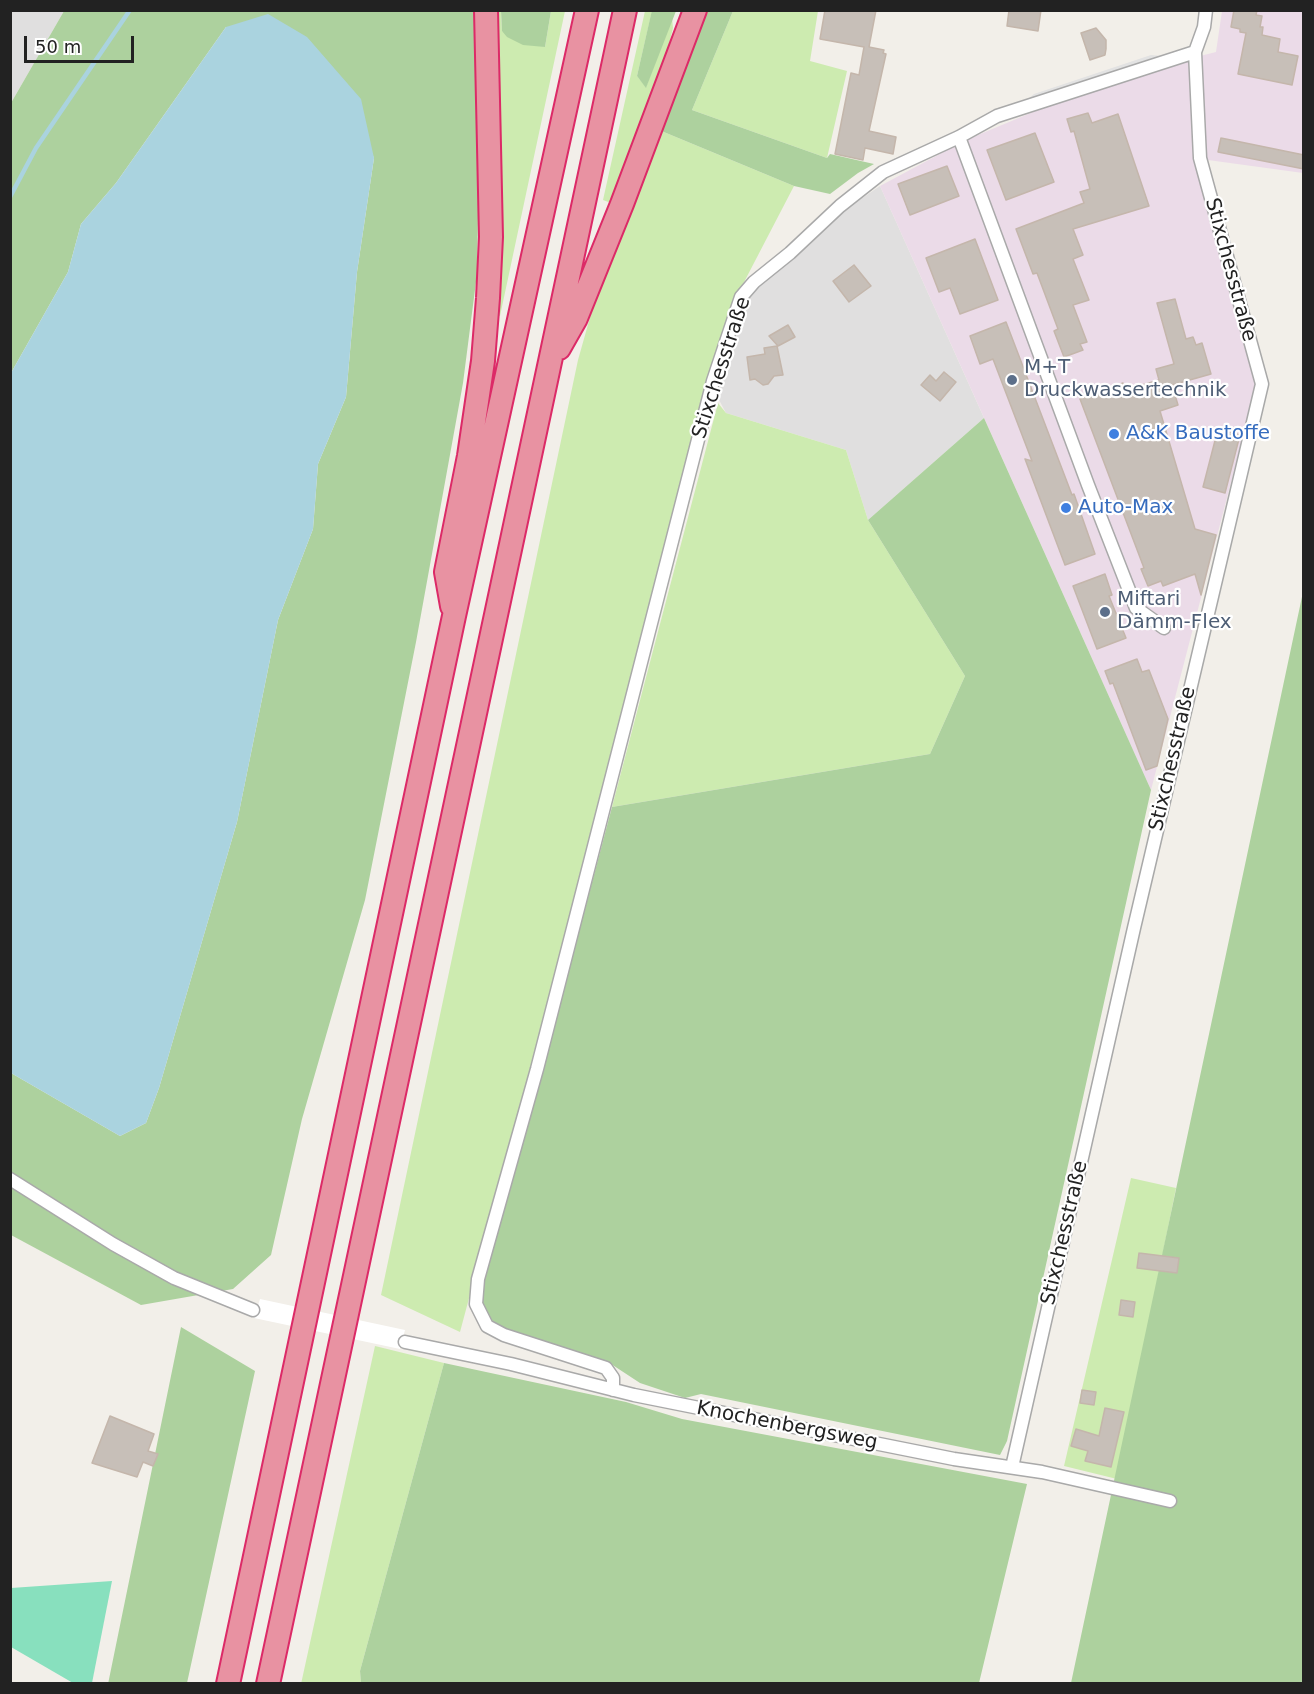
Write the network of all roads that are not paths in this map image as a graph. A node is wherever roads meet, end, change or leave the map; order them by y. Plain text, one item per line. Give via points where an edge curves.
1 (486, 10) edge
2 (587, 10) edge
3 (625, 10) edge
4 (695, 10) edge
5 (1206, 10) edge
6 (1195, 52) junction
7 (959, 137) junction
8 (549, 364) junction
9 (454, 616) junction
10 (1164, 628) dead end
11 (10, 1179) edge
12 (253, 1310) dead end
13 (405, 1342) dead end
14 (613, 1390) junction
15 (1012, 1467) junction
16 (1170, 1501) dead end
17 (228, 1683) edge
18 (268, 1683) edge

1 - 9 highway via 491,177 488,298 469,456 446,572
2 - 9 highway
3 - 8 highway
4 - 8 highway via 576,318
5 - 6 street, Stixchesstraße
6 - 7 street, Stixchesstraße via 997,116
6 - 15 street, Stixchesstraße via 1200,158 1262,384
7 - 10 street via 1136,608
7 - 14 street, Stixchesstraße via 883,172 754,282 741,297 713,381 537,1069 478,1279 476,1304 487,1326 606,1368 613,1378
8 - 18 highway
9 - 17 highway
11 - 12 street via 174,1278
13 - 14 street, Knochenbergsweg
14 - 15 street, Knochenbergsweg via 954,1459
15 - 16 street, Knochenbergsweg

